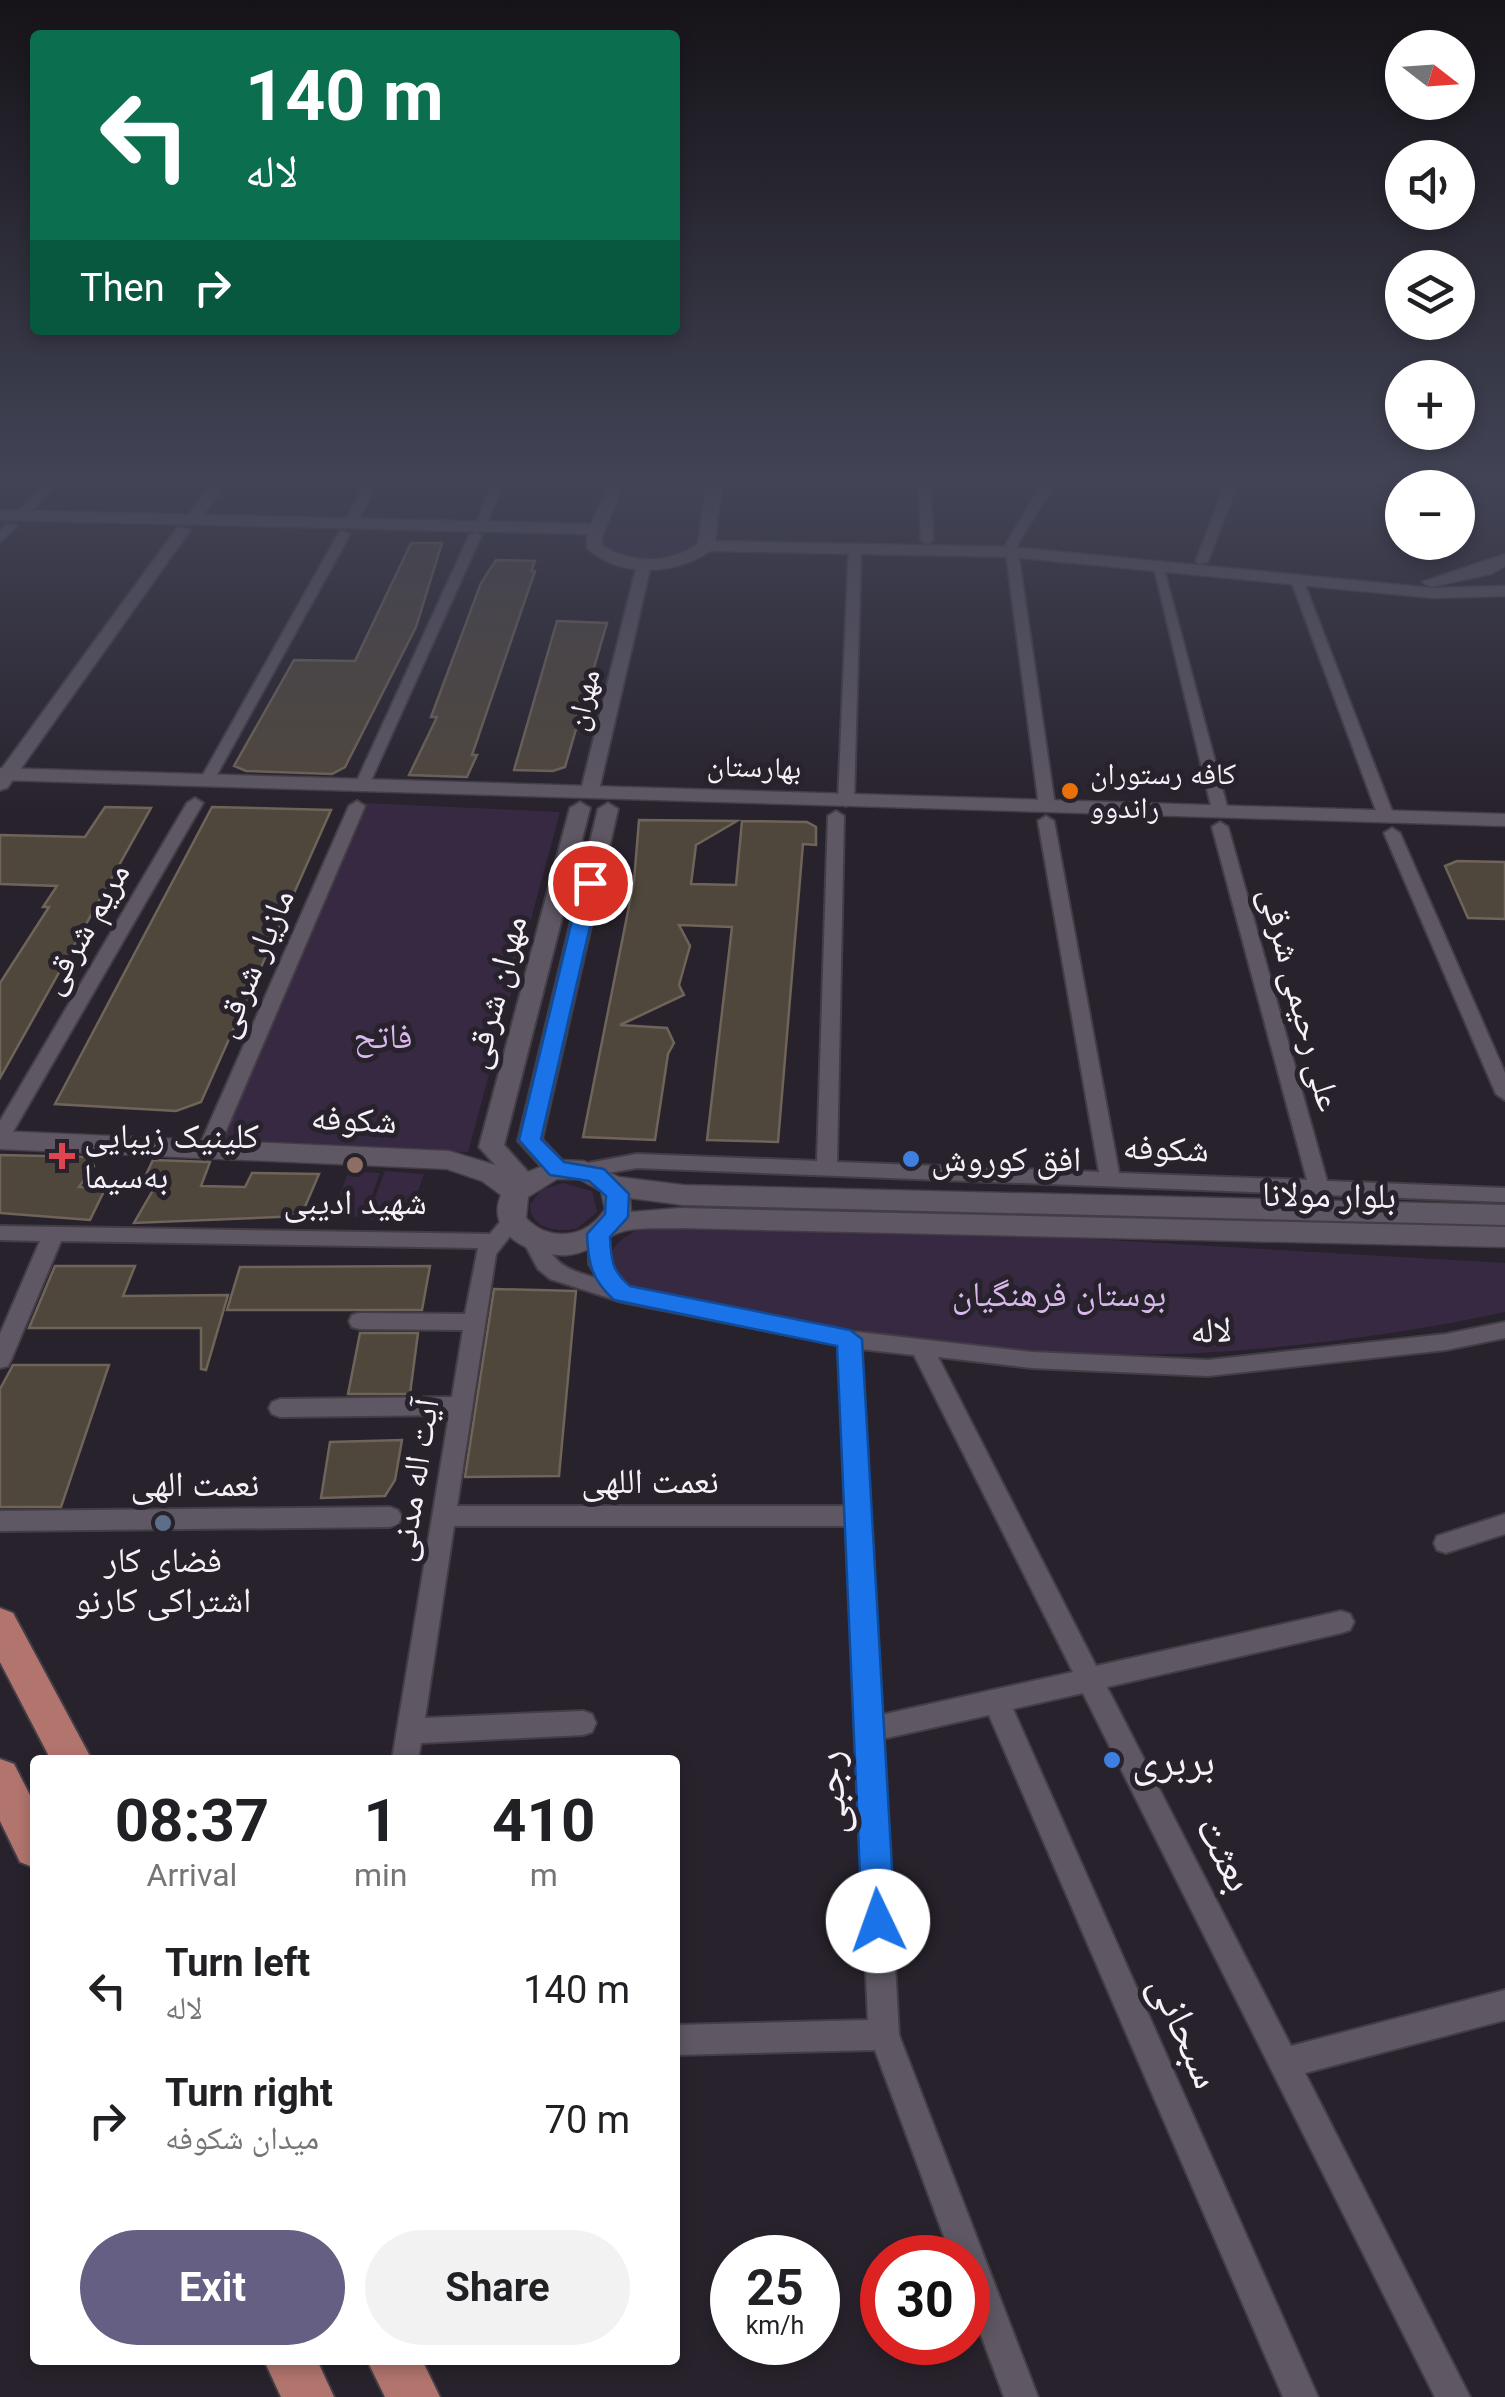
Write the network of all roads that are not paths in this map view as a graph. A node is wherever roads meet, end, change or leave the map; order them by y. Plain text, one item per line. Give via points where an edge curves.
1 (142, 589) edge
2 (313, 589) edge
3 (451, 589) edge
4 (636, 589) edge
5 (853, 589) edge
6 (1017, 589) edge
7 (1163, 589) edge
8 (1300, 589) edge
9 (1494, 589) edge
10 (1505, 613) edge
11 (207, 780) junction
12 (2, 781) edge
13 (359, 795) junction
14 (585, 799) junction
15 (194, 802) dead end
16 (608, 809) junction
17 (841, 809) junction
18 (1046, 813) junction
19 (1220, 818) junction
20 (1505, 820) edge
21 (1389, 824) junction
22 (1505, 836) edge
23 (1505, 1094) edge
24 (0, 1139) edge
25 (209, 1147) junction
26 (827, 1167) junction
27 (571, 1170) junction
28 (1110, 1180) junction
29 (613, 1186) junction
30 (521, 1187) junction
31 (1319, 1188) junction
32 (1505, 1195) edge
33 (1505, 1215) edge
34 (605, 1229) junction
35 (0, 1232) edge
36 (513, 1234) junction
37 (52, 1236) junction
38 (1505, 1237) edge
39 (622, 1294) junction
40 (360, 1321) dead end
41 (475, 1322) junction
42 (1505, 1330) edge
43 (850, 1339) junction
44 (922, 1348) junction
45 (0, 1360) edge
46 (462, 1406) junction
47 (280, 1408) dead end
48 (444, 1516) junction
49 (856, 1516) junction
50 (390, 1518) dead end
51 (0, 1520) edge
52 (1505, 1524) edge
53 (1446, 1543) dead end
54 (1340, 1622) dead end
55 (0, 1625) edge
56 (1088, 1676) junction
57 (995, 1699) junction
58 (583, 1723) dead end
59 (869, 1730) junction
60 (410, 1731) junction
61 (69, 1755) edge
62 (407, 1755) edge
63 (0, 1778) edge
64 (30, 1838) edge
65 (1505, 2005) edge
66 (884, 2036) junction
67 (680, 2040) edge
68 (1284, 2063) junction
69 (292, 2365) edge
70 (397, 2365) edge
71 (308, 2397) edge
72 (414, 2397) edge
73 (1022, 2397) edge
74 (1301, 2397) edge
75 (1453, 2397) edge

1 - 12 street
2 - 11 street
3 - 13 street, مازیار شرقی
4 - 14 street, مهران
5 - 17 street
6 - 18 street
7 - 19 street, علی رحیمی شرقی
8 - 21 street
9 - 10 main road
11 - 12 main road, بهارستان
11 - 13 main road, بهارستان
12 - 14 main road, بهارستان via 342,798
13 - 14 main road, بهارستان
13 - 25 street, مازیار شرقی
14 - 16 main road, بهارستان
14 - 17 main road, بهارستان
14 - 30 street, مهران شرقی via 491,1147
15 - 24 street, مریم شرقی
16 - 17 main road, بهارستان
16 - 27 street, مهران شرقی via 530,1140
17 - 18 main road, بهارستان
17 - 26 street
18 - 19 main road, بهارستان
18 - 28 street
19 - 21 main road, بهارستان
19 - 31 street, علی رحیمی شرقی
20 - 21 main road, بهارستان
21 - 22 main road, بهارستان
21 - 23 street
24 - 25 main road, شکوفه
25 - 30 main road, شکوفه via 450,1160
26 - 27 street, شکوفه via 638,1161
26 - 28 street, شکوفه
27 - 29 main road
27 - 30 main road
28 - 31 street, شکوفه
29 - 33 main road, بلوار مولانا via 683,1195
29 - 34 main road via 619,1209
30 - 36 main road via 511,1201
31 - 32 street, شکوفه
34 - 36 main road via 566,1245
34 - 38 main road, بلوار مولانا via 680,1218
34 - 39 street via 600,1264
35 - 37 street
36 - 37 street
36 - 39 street, لاله via 557,1274
36 - 41 street, آیت اله مدنی via 486,1252
37 - 45 street
39 - 43 street, لاله
40 - 41 street
41 - 46 street, آیت اله مدنی
42 - 44 street, لاله via 1208,1368
43 - 44 street, لاله
43 - 49 street, رجبی
44 - 56 street, بعثت
46 - 47 street
46 - 48 street, آیت اله مدنی
48 - 49 street, نعمت اللهی
48 - 60 street, آیت اله مدنی
49 - 59 street, رجبی
50 - 51 street, نعمت الهی
52 - 53 street
54 - 56 street
55 - 61 main road
56 - 57 street
56 - 68 street, بعثت
57 - 59 street
57 - 74 street, سبحانی
58 - 60 street
59 - 66 street, رجبی
60 - 62 street, آیت اله مدنی
63 - 64 main road
65 - 68 street
66 - 67 street
66 - 73 street, رجبی
68 - 75 street, بعثت
69 - 71 main road
70 - 72 main road

